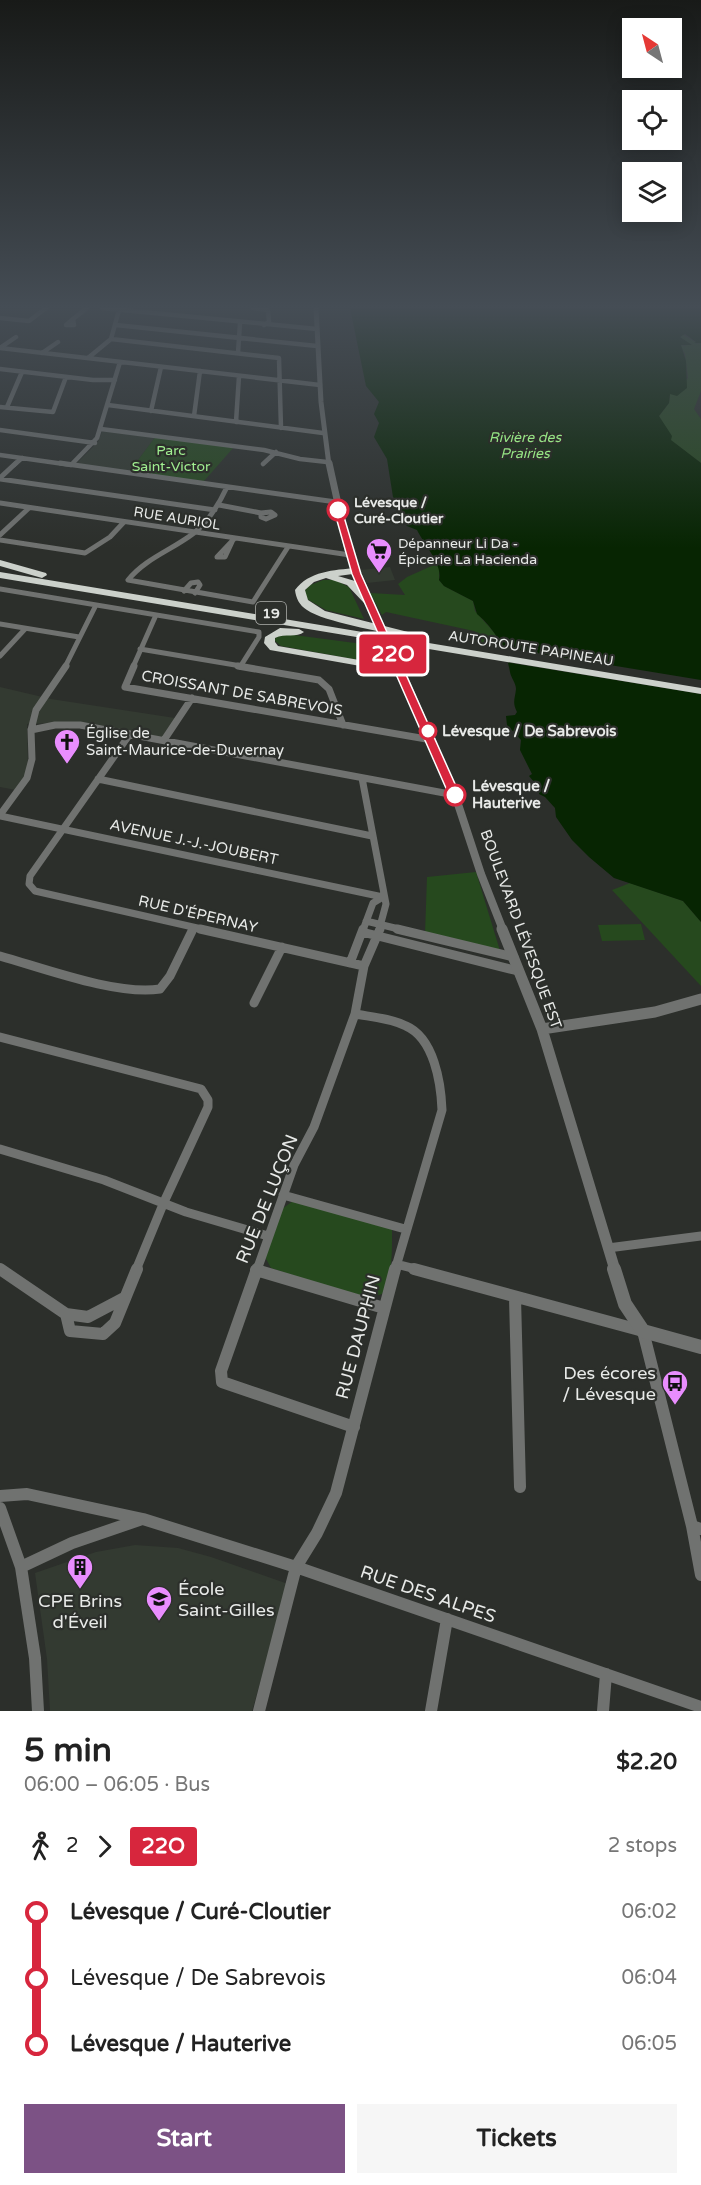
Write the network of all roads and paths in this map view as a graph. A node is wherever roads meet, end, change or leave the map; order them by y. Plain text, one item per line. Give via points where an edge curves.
1 (13, 388) edge
2 (63, 388) edge
3 (113, 388) edge
4 (156, 388) edge
5 (198, 388) edge
6 (238, 388) edge
7 (280, 388) edge
8 (320, 388) edge
9 (108, 405) junction
10 (0, 407) edge
11 (6, 407) junction
12 (151, 411) junction
13 (194, 417) junction
14 (236, 422) junction
15 (281, 428) junction
16 (101, 429) junction
17 (0, 430) edge
18 (323, 432) junction
19 (95, 443) junction
20 (276, 452) junction
21 (0, 455) edge
22 (22, 458) junction
23 (327, 462) junction
24 (263, 464) dead end
25 (71, 465) junction
26 (0, 478) edge
27 (227, 487) junction
28 (336, 502) junction
29 (0, 503) edge
30 (29, 508) junction
31 (217, 508) junction
32 (261, 513) dead end
33 (124, 522) junction
34 (194, 532) junction
35 (0, 535) edge
36 (0, 540) edge
37 (288, 547) junction
38 (350, 555) junction
39 (0, 563) edge
40 (0, 569) edge
41 (356, 571) junction
42 (0, 575) edge
43 (326, 576) junction
44 (50, 580) junction
45 (0, 582) edge
46 (0, 589) edge
47 (184, 591) junction
48 (195, 593) junction
49 (369, 602) junction
50 (96, 605) junction
51 (156, 615) junction
52 (0, 624) edge
53 (25, 629) junction
54 (404, 634) junction
55 (79, 637) junction
56 (373, 637) junction
57 (140, 649) junction
58 (481, 651) junction
59 (394, 655) junction
60 (0, 656) edge
61 (372, 666) junction
62 (240, 667) junction
63 (400, 670) junction
64 (701, 683) edge
65 (701, 691) edge
66 (192, 698) junction
67 (344, 725) junction
68 (31, 730) junction
69 (130, 734) junction
70 (164, 740) junction
71 (432, 740) junction
72 (362, 778) junction
73 (98, 779) junction
74 (455, 795) junction
75 (0, 815) edge
76 (64, 830) junction
77 (372, 836) junction
78 (383, 897) junction
79 (366, 921) junction
80 (381, 925) junction
81 (194, 927) junction
82 (362, 933) junction
83 (376, 936) junction
84 (282, 947) junction
85 (0, 956) edge
86 (514, 957) junction
87 (350, 963) junction
88 (364, 966) junction
89 (518, 971) junction
90 (701, 999) edge
91 (254, 1003) dead end
92 (355, 1014) junction
93 (542, 1029) junction
94 (0, 1037) edge
95 (0, 1149) edge
96 (283, 1195) junction
97 (164, 1202) junction
98 (405, 1229) junction
99 (268, 1236) junction
100 (701, 1236) edge
101 (608, 1248) junction
102 (396, 1264) junction
103 (0, 1269) edge
104 (256, 1270) junction
105 (124, 1298) junction
106 (515, 1298) junction
107 (384, 1308) junction
108 (66, 1314) junction
109 (643, 1331) junction
110 (701, 1347) edge
111 (354, 1427) junction
112 (520, 1487) dead end
113 (0, 1496) edge
114 (0, 1508) edge
115 (143, 1519) junction
116 (696, 1528) edge
117 (21, 1567) junction
118 (296, 1568) junction
119 (701, 1575) edge
120 (447, 1619) junction
121 (606, 1674) junction
122 (701, 1707) edge
123 (38, 1711) edge
124 (259, 1711) edge
125 (430, 1711) edge
126 (603, 1711) edge

1 - 11 street
2 - 11 street via 54,412
3 - 9 street
4 - 12 street
5 - 13 street
6 - 14 street
7 - 15 street
8 - 18 street, BOULEVARD LÉVESQUE EST
9 - 12 street
9 - 16 street
10 - 11 street
12 - 13 street
13 - 14 street
14 - 15 street
15 - 18 street
16 - 19 street
16 - 20 street
17 - 19 street
18 - 23 street, BOULEVARD LÉVESQUE EST
19 - 25 street
20 - 23 street
20 - 24 street
21 - 22 street
22 - 25 street
22 - 26 street
23 - 28 street, BOULEVARD LÉVESQUE EST
25 - 27 street
26 - 31 street
27 - 28 street
27 - 31 street
28 - 38 street, BOULEVARD LÉVESQUE EST
29 - 30 street, RUE AURIOL
30 - 33 street, RUE AURIOL
30 - 35 street
31 - 32 street
31 - 34 street
33 - 34 street, RUE AURIOL
33 - 36 street via 87,553
34 - 37 street, RUE AURIOL
34 - 47 street via 150,558 128,580
37 - 38 street, RUE AURIOL
37 - 48 street via 254,601
38 - 41 street, BOULEVARD LÉVESQUE EST
39 - 44 highway
40 - 44 highway, AUTOROUTE PAPINEAU / 19
41 - 43 highway
41 - 49 street, BOULEVARD LÉVESQUE EST
42 - 44 highway, AUTOROUTE PAPINEAU / 19
43 - 49 highway via 348,581
43 - 54 highway via 303,585 300,596 306,605 321,613
44 - 45 highway
44 - 54 highway, AUTOROUTE PAPINEAU / 19
44 - 56 highway, AUTOROUTE PAPINEAU / 19
46 - 50 street
47 - 48 street
47 - 48 street via 190,583 198,582
49 - 59 street, BOULEVARD LÉVESQUE EST, bridge
50 - 51 street
50 - 55 street
51 - 57 street, CROISSANT DE SABREVOIS
51 - 62 street via 259,632
52 - 53 street
53 - 55 street
53 - 60 street
54 - 58 highway, AUTOROUTE PAPINEAU / 19
55 - 68 street via 69,662 36,710
56 - 58 highway, AUTOROUTE PAPINEAU / 19
56 - 61 highway via 283,631 274,633 268,641 283,650
57 - 62 street
57 - 66 street, CROISSANT DE SABREVOIS via 125,687
58 - 64 highway, AUTOROUTE PAPINEAU / 19
58 - 65 highway, AUTOROUTE PAPINEAU / 19
59 - 61 highway
59 - 63 street, BOULEVARD LÉVESQUE EST
61 - 63 highway
62 - 67 street via 324,682
63 - 71 street, BOULEVARD LÉVESQUE EST
66 - 67 street, CROISSANT DE SABREVOIS
66 - 70 street
67 - 71 street, CROISSANT DE SABREVOIS
68 - 69 street via 80,725
68 - 75 street via 32,759 27,778
69 - 70 street
69 - 73 street
70 - 72 street
71 - 74 street, BOULEVARD LÉVESQUE EST
72 - 74 street
72 - 77 street, RUE DE LUÇON
73 - 76 street
73 - 77 street
74 - 86 street, BOULEVARD LÉVESQUE EST
75 - 76 street, AVENUE J.-J.-JOUBERT
76 - 78 street, AVENUE J.-J.-JOUBERT
76 - 81 street, RUE D'ÉPERNAY via 30,876 29,884 35,891
77 - 78 street, RUE DE LUÇON via 384,885
78 - 79 street via 374,903
78 - 80 street, RUE DE LUÇON via 386,904
79 - 80 street
79 - 82 street
80 - 83 street, RUE DE LUÇON
80 - 86 street
81 - 84 street, RUE D'ÉPERNAY
81 - 85 street via 165,983 160,989 147,992
82 - 83 street
82 - 87 street
83 - 88 street, RUE DE LUÇON
83 - 89 street
84 - 87 street, RUE D'ÉPERNAY
84 - 91 street
86 - 89 street, BOULEVARD LÉVESQUE EST
87 - 88 street, RUE D'ÉPERNAY
88 - 92 street, RUE DE LUÇON
89 - 93 street, BOULEVARD LÉVESQUE EST
90 - 93 street via 655,1012
92 - 96 street, RUE DE LUÇON via 314,1127
92 - 98 street, RUE DAUPHIN via 414,1030 422,1038 443,1098
93 - 101 street, BOULEVARD LÉVESQUE EST
94 - 97 street via 201,1089 208,1107
95 - 97 street
96 - 98 street
96 - 99 street, RUE DE LUÇON
97 - 99 street
97 - 105 street
98 - 102 street, RUE DAUPHIN
99 - 104 street, RUE DE LUÇON
100 - 101 street
101 - 109 street, BOULEVARD LÉVESQUE EST via 625,1304
102 - 106 street
102 - 107 street, RUE DAUPHIN
103 - 108 street
104 - 107 street
104 - 111 street, RUE DE LUÇON via 221,1371 222,1382
105 - 108 street via 88,1317
105 - 108 street via 115,1323 103,1334 70,1330
106 - 109 street
106 - 112 street
107 - 111 street, RUE DAUPHIN
109 - 110 street
109 - 116 street
111 - 118 street, RUE DAUPHIN via 336,1493
113 - 115 street, RUE DES ALPES via 27,1494
114 - 117 street
115 - 117 street via 72,1543
115 - 118 street, RUE DES ALPES
116 - 119 street
117 - 123 street via 35,1658
118 - 120 street, RUE DES ALPES
118 - 124 street, RUE DAUPHIN
120 - 121 street, RUE DES ALPES
120 - 125 street
121 - 122 street, RUE DES ALPES
121 - 126 street

